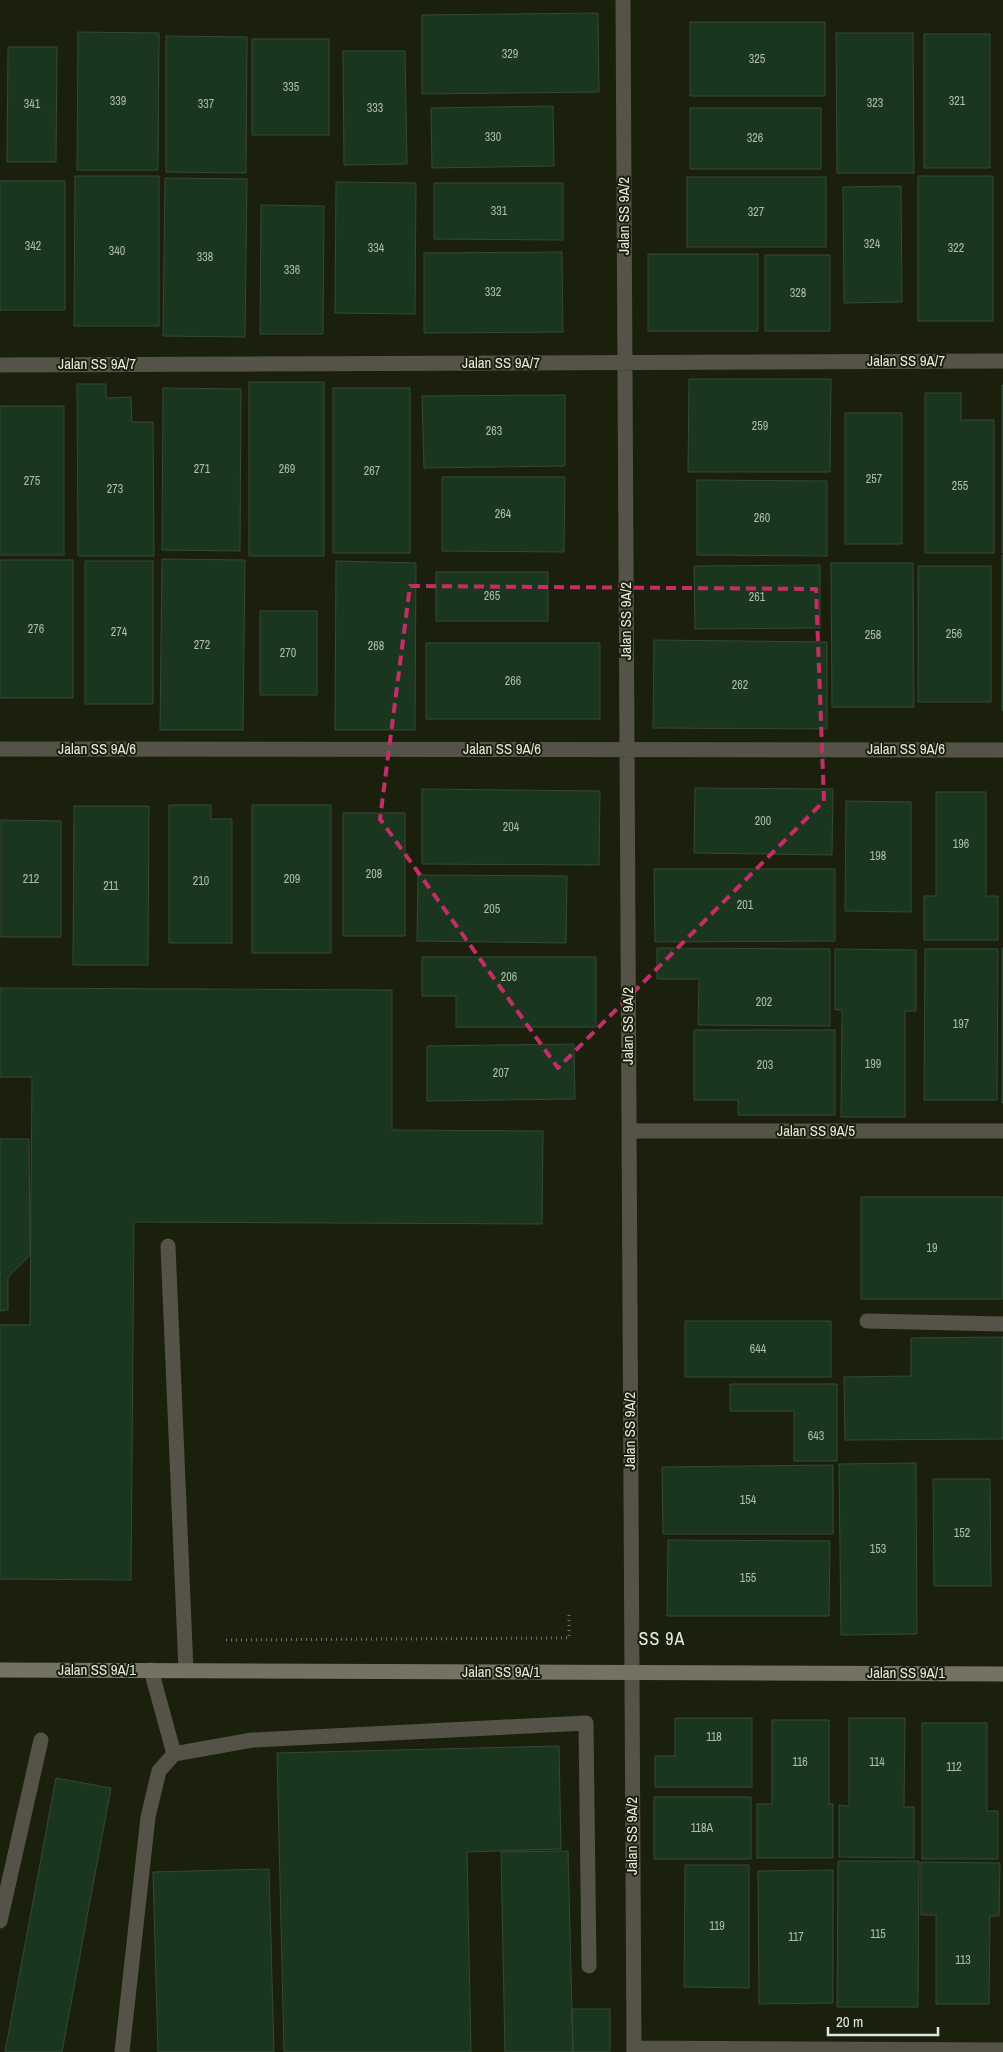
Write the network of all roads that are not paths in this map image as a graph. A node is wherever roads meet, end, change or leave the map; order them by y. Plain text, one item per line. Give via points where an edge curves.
1 (623, 0) edge
2 (1003, 361) edge
3 (625, 362) junction
4 (0, 365) edge
5 (0, 749) edge
6 (626, 749) junction
7 (1003, 750) edge
8 (629, 1131) junction
9 (1003, 1131) edge
10 (168, 1246) dead end
11 (867, 1321) dead end
12 (1003, 1324) edge
13 (0, 1670) edge
14 (151, 1670) junction
15 (186, 1670) junction
16 (631, 1672) junction
17 (1003, 1674) edge
18 (40, 1740) dead end
19 (174, 1754) junction
20 (0, 1921) edge
21 (590, 1966) dead end
22 (634, 2050) edge
23 (1003, 2050) edge
24 (122, 2052) edge

1 - 3 street, Jalan SS 9A/2
2 - 3 street, Jalan SS 9A/7
3 - 4 street, Jalan SS 9A/7
3 - 6 street, Jalan SS 9A/2
5 - 6 street, Jalan SS 9A/6
6 - 7 street, Jalan SS 9A/6
6 - 8 street, Jalan SS 9A/2
8 - 9 street, Jalan SS 9A/5
8 - 16 street, Jalan SS 9A/2
10 - 15 street
11 - 12 street
13 - 14 street, Jalan SS 9A/1
14 - 15 street, Jalan SS 9A/1
14 - 19 street
15 - 16 street, Jalan SS 9A/1
16 - 17 street, Jalan SS 9A/1
16 - 22 street, Jalan SS 9A/2
18 - 20 street
19 - 21 street via 252,1740 586,1723
19 - 24 street via 159,1771 148,1817
22 - 23 street

